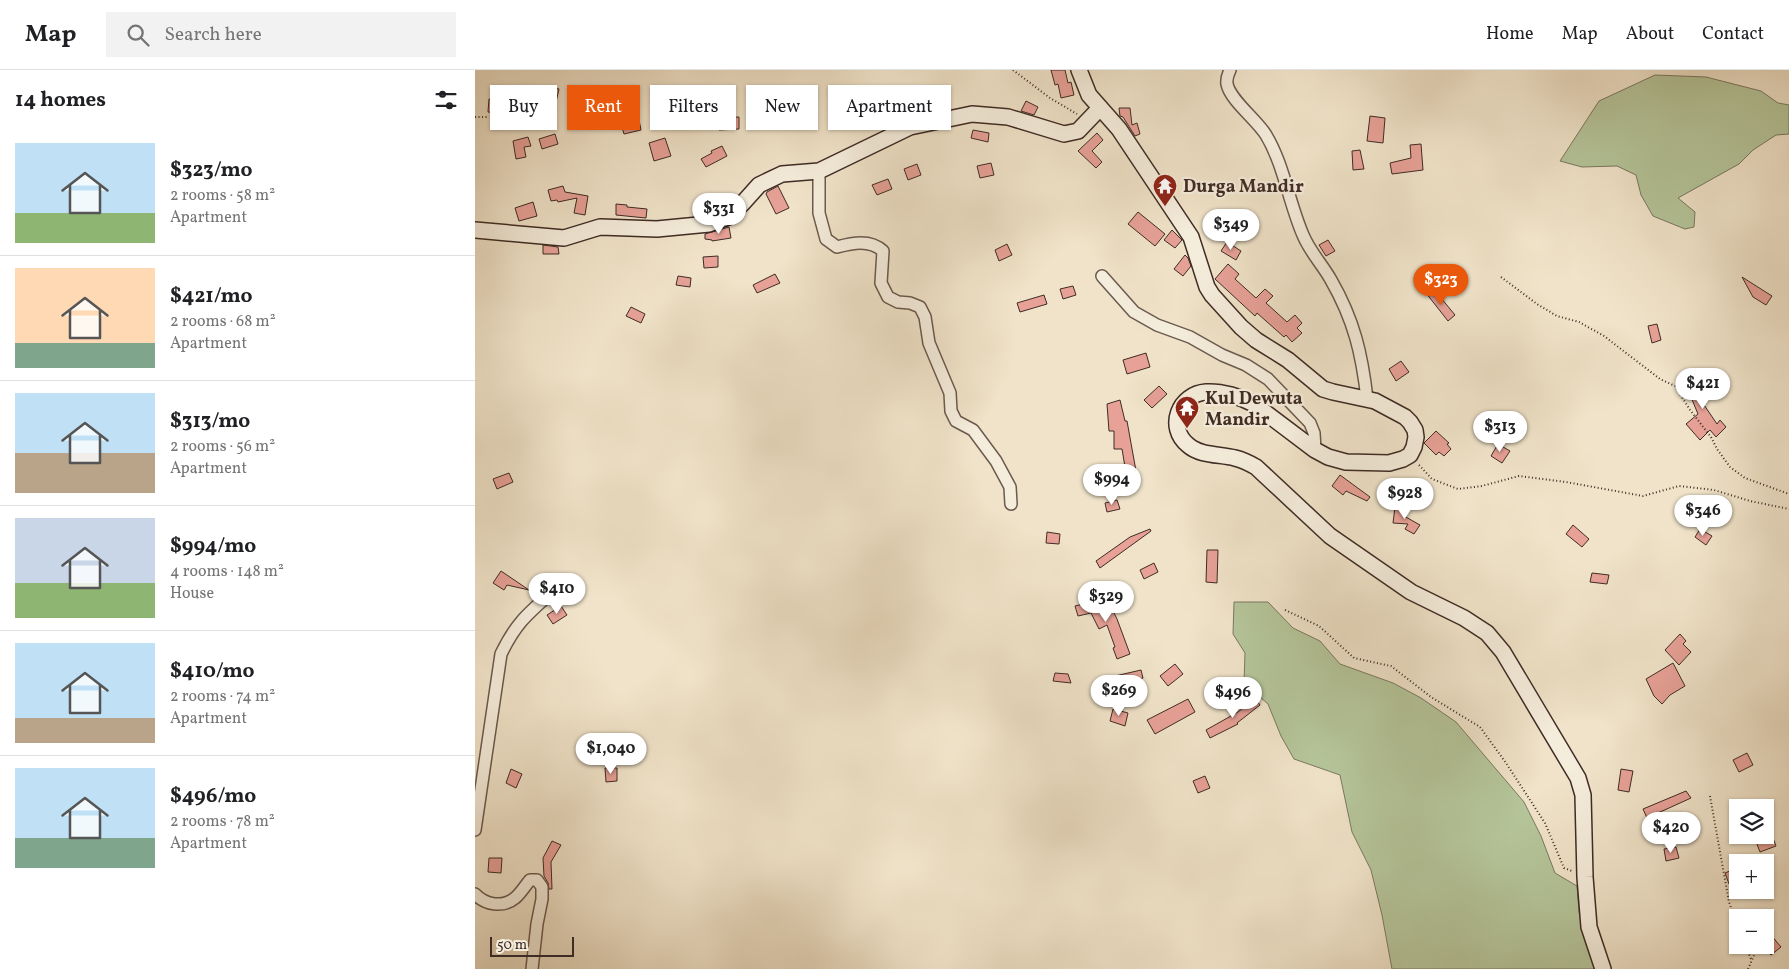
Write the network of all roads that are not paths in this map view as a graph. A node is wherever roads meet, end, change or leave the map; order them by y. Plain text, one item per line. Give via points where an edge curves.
1 (1079, 70) edge
2 (1230, 70) edge
3 (1097, 112) junction
4 (819, 171) junction
5 (475, 230) edge
6 (1101, 276) dead end
7 (1367, 399) junction
8 (1315, 450) junction
9 (1011, 504) dead end
10 (551, 594) dead end
11 (475, 830) edge
12 (475, 894) edge
13 (533, 969) edge
14 (1603, 969) edge

1 - 3 main road
2 - 7 street via 1227,85 1233,97 1266,135 1309,250 1345,305 1354,328
3 - 4 main road via 1079,131 1064,134 1008,116 972,114 910,127
3 - 7 main road via 1119,129 1191,238 1212,295 1246,331 1323,389
4 - 5 main road via 782,174 759,185 728,217 709,224 657,229 600,227 563,238
4 - 9 street via 819,213 826,240 837,247 865,243 878,245 883,250 881,283 888,297 920,307 925,316 929,343 950,393 951,411 956,421 973,430 996,461 1009,487
6 - 8 street via 1135,312 1246,365 1268,379 1310,422
7 - 8 main road via 1411,422 1416,437 1409,455 1389,463 1365,464 1328,457
8 - 14 main road via 1243,398 1207,392 1188,400 1178,412 1177,431 1193,449 1236,458 1256,467 1330,536 1411,592 1487,633 1503,652 1578,778 1583,795 1589,926
10 - 11 street via 525,616 501,654
12 - 13 street via 494,905 508,903 530,880 537,880 542,887 542,899

